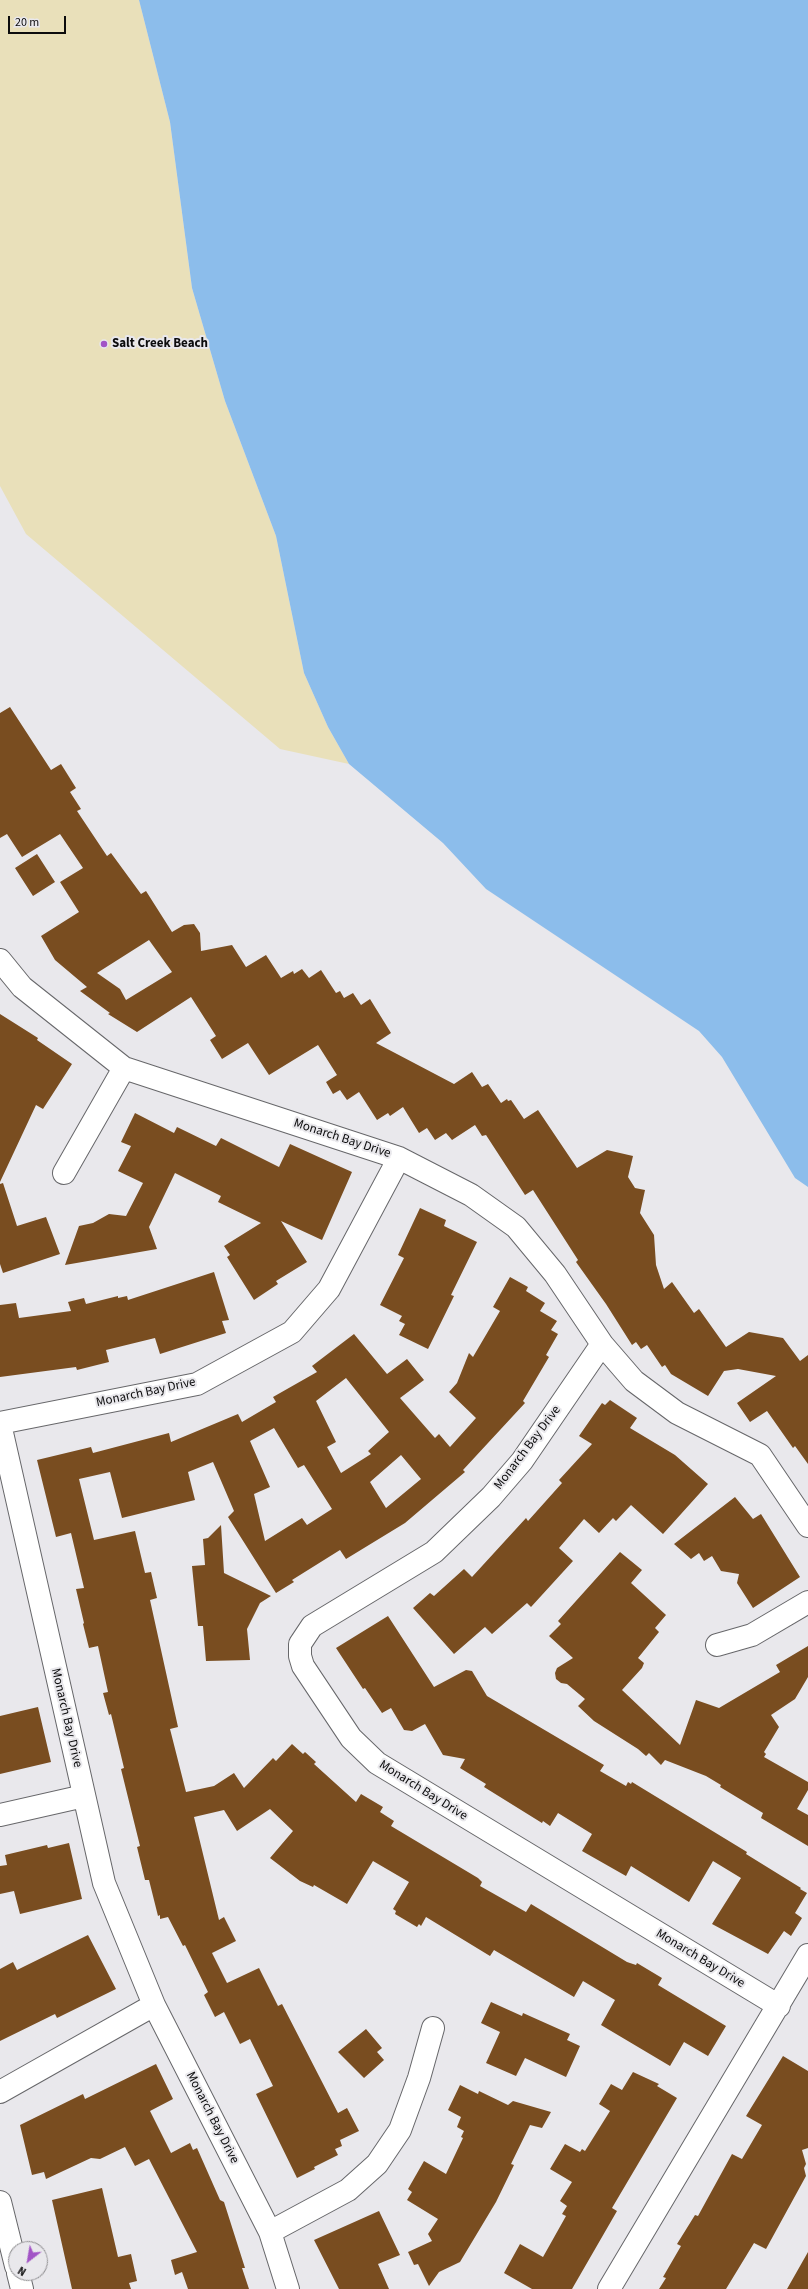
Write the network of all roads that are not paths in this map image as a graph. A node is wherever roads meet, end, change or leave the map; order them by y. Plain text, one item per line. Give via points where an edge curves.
1 (0, 960) edge
2 (124, 1068) junction
3 (399, 1158) junction
4 (64, 1173) dead end
5 (602, 1344) junction
6 (0, 1423) edge
7 (808, 1526) edge
8 (808, 1602) edge
9 (716, 1645) dead end
10 (84, 1796) junction
11 (0, 1815) edge
12 (808, 1954) edge
13 (154, 2004) junction
14 (779, 2006) junction
15 (433, 2028) dead end
16 (0, 2092) edge
17 (0, 2202) edge
18 (270, 2232) junction
19 (10, 2241) edge
20 (288, 2289) edge
21 (609, 2289) edge

1 - 2 street, Monarch Bay Drive via 22,987
2 - 3 street, Monarch Bay Drive
2 - 4 street
3 - 5 street, Monarch Bay Drive via 471,1195 516,1227 555,1274
3 - 6 street, Monarch Bay Drive via 329,1289 292,1332 197,1384
5 - 7 street, Monarch Bay Drive via 634,1380 677,1414 760,1455
5 - 14 street, Monarch Bay Drive via 522,1461 491,1497 434,1552 312,1626 300,1644 300,1656 303,1666 321,1695 351,1738 382,1766
6 - 10 street, Monarch Bay Drive
8 - 9 street via 752,1635
10 - 11 street
10 - 13 street, Monarch Bay Drive via 104,1883
12 - 14 street
13 - 16 street
13 - 18 street, Monarch Bay Drive
14 - 21 street
15 - 18 street via 419,2078 400,2130 378,2164 348,2190
17 - 19 street
18 - 20 street, Monarch Bay Drive

